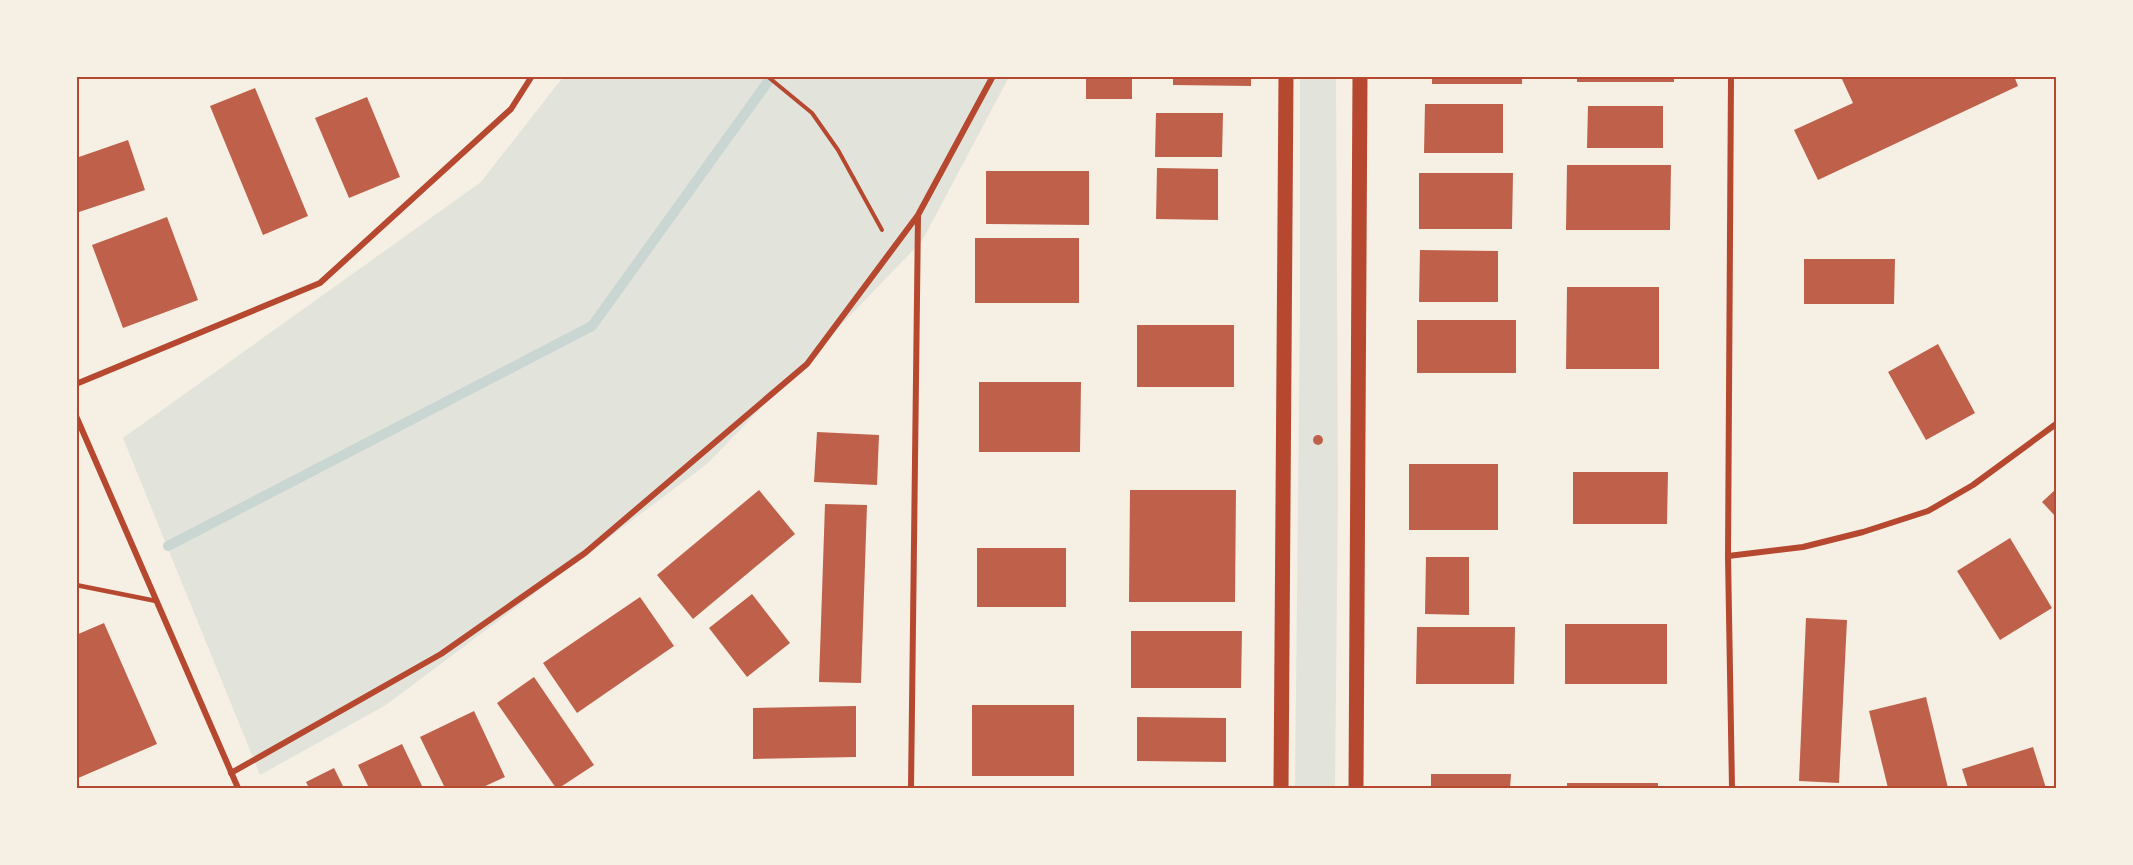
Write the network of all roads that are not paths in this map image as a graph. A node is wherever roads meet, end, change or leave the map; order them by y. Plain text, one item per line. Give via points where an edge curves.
1 (532, 76) edge
2 (993, 76) edge
3 (1286, 76) edge
4 (1360, 76) edge
5 (1731, 76) edge
6 (918, 215) junction
7 (76, 384) edge
8 (76, 416) edge
9 (2056, 424) edge
10 (1728, 556) junction
11 (76, 585) edge
12 (156, 601) junction
13 (231, 773) junction
14 (238, 789) edge
15 (911, 789) edge
16 (1281, 789) edge
17 (1356, 789) edge
18 (1732, 789) edge

1 - 7 street via 512,109 320,283
2 - 6 street
3 - 16 main road
4 - 17 main road
5 - 10 street
6 - 13 street via 807,364 585,553 441,654
6 - 15 street
8 - 12 street
9 - 10 street via 1928,511 1803,547
10 - 18 street
11 - 12 lane
12 - 13 street
13 - 14 street

